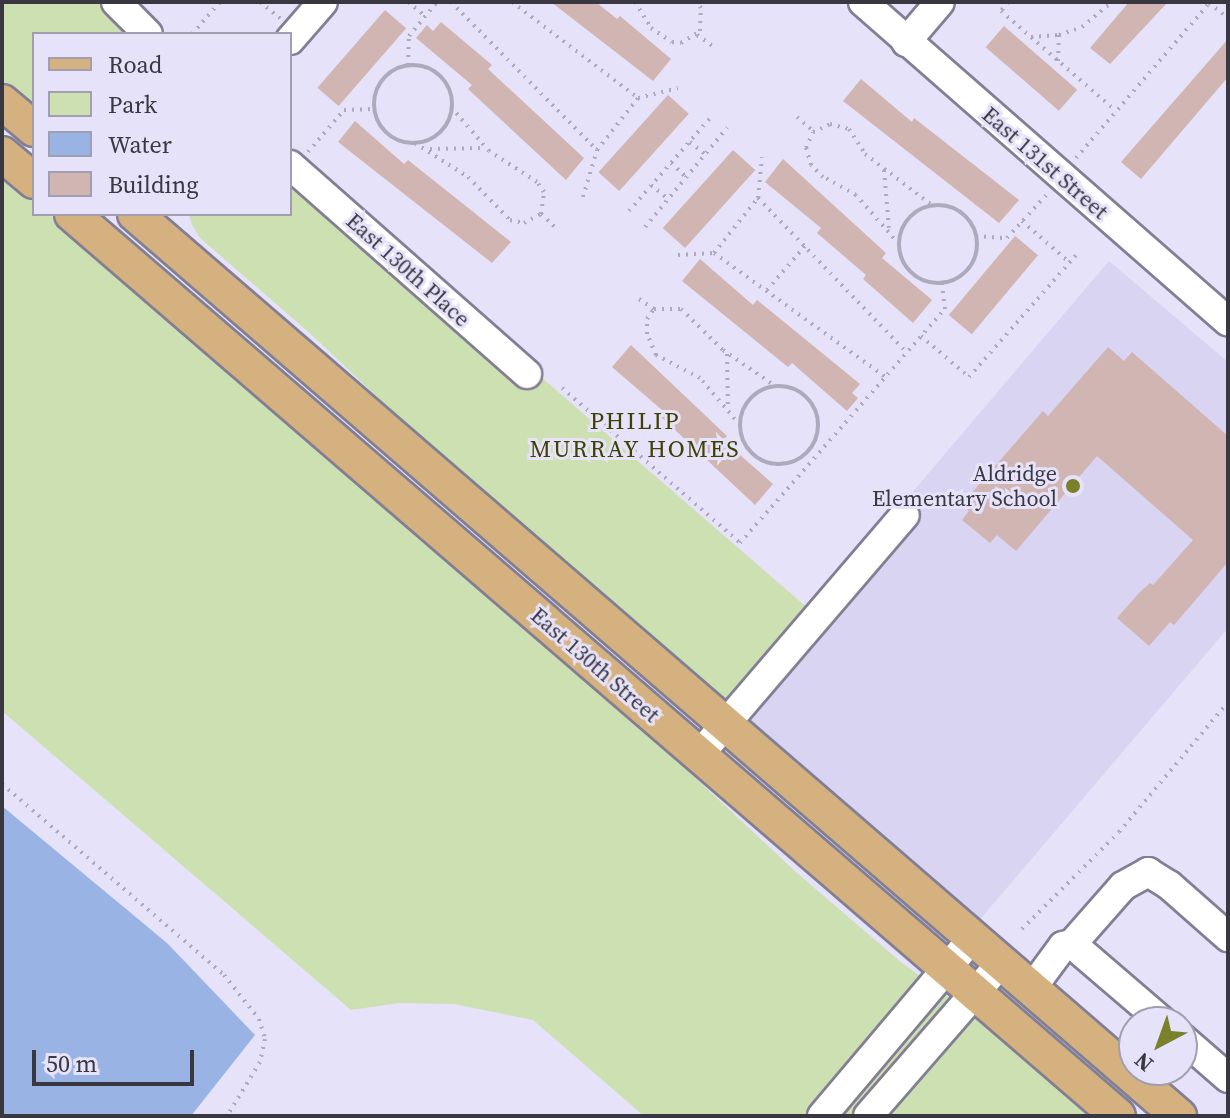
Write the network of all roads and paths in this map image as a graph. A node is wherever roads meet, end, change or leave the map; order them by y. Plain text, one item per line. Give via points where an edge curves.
1 (116, 2) edge
2 (220, 2) edge
3 (260, 2) edge
4 (323, 2) edge
5 (408, 2) edge
6 (437, 2) edge
7 (451, 2) edge
8 (512, 2) edge
9 (635, 2) edge
10 (697, 2) edge
11 (863, 2) edge
12 (940, 2) edge
13 (1008, 2) edge
14 (1112, 2) edge
15 (1210, 3) edge
16 (425, 16) junction
17 (1228, 18) edge
18 (287, 31) edge
19 (146, 32) edge
20 (194, 32) edge
21 (697, 35) junction
22 (1059, 35) junction
23 (1031, 37) junction
24 (906, 42) junction
25 (714, 47) dead end
26 (1058, 61) junction
27 (408, 66) junction
28 (678, 88) dead end
29 (638, 98) junction
30 (2, 102) edge
31 (451, 107) junction
32 (374, 109) junction
33 (1116, 111) junction
34 (712, 116) dead end
35 (797, 117) dead end
36 (32, 127) edge
37 (727, 128) dead end
38 (813, 132) junction
39 (690, 142) junction
40 (415, 143) junction
41 (486, 148) junction
42 (427, 149) junction
43 (597, 150) junction
44 (2, 154) edge
45 (705, 154) junction
46 (762, 157) dead end
47 (295, 163) edge
48 (671, 163) junction
49 (1072, 163) dead end
50 (884, 170) junction
51 (686, 177) junction
52 (32, 179) edge
53 (651, 185) junction
54 (1049, 192) dead end
55 (583, 197) dead end
56 (758, 198) junction
57 (668, 199) junction
58 (933, 206) junction
59 (629, 211) dead end
60 (541, 214) junction
61 (74, 216) edge
62 (136, 216) edge
63 (138, 216) edge
64 (1022, 221) junction
65 (645, 227) dead end
66 (557, 229) dead end
67 (889, 231) junction
68 (976, 236) junction
69 (899, 244) junction
70 (805, 246) junction
71 (111, 247) junction
72 (714, 253) junction
73 (678, 255) dead end
74 (1076, 255) dead end
75 (1069, 262) junction
76 (942, 283) junction
77 (766, 291) junction
78 (639, 299) dead end
79 (654, 309) junction
80 (1228, 322) edge
81 (921, 336) junction
82 (906, 352) junction
83 (727, 354) junction
84 (527, 374) dead end
85 (885, 377) junction
86 (775, 386) junction
87 (562, 388) dead end
88 (728, 411) junction
89 (740, 425) junction
90 (808, 451) junction
91 (815, 457) junction
92 (905, 515) dead end
93 (1228, 702) edge
94 (726, 724) junction
95 (699, 755) junction
96 (2, 784) edge
97 (1022, 929) dead end
98 (973, 937) junction
99 (1228, 937) edge
100 (1072, 944) junction
101 (1002, 962) junction
102 (947, 968) junction
103 (1032, 988) junction
104 (976, 993) junction
105 (1144, 1006) edge
106 (1198, 1052) edge
107 (1228, 1078) edge
108 (227, 1116) edge
109 (822, 1116) edge
110 (868, 1116) edge
111 (1118, 1116) edge
112 (1179, 1116) edge

1 - 19 street
2 - 20 path
3 - 18 path
4 - 18 street
5 - 16 path
6 - 16 path
7 - 43 path
8 - 29 path
9 - 21 path via 651,28 672,42
10 - 21 path via 702,23
11 - 24 street, East 131st Street
12 - 24 street
13 - 23 path via 1001,11
14 - 22 path via 1082,27
15 - 17 path
15 - 33 path
16 - 27 path via 409,36
21 - 25 path
22 - 23 path
22 - 26 path
23 - 26 path
24 - 80 street, East 131st Street
26 - 33 path
27 - 31 path via 427,69 442,80
27 - 32 path via 385,77
28 - 29 path
29 - 43 path
30 - 36 main road
31 - 40 path via 440,132
31 - 41 path
32 - 40 path via 388,134
32 - 47 path via 344,110
33 - 49 path
34 - 39 path
35 - 38 path
37 - 45 path
38 - 50 path via 830,124 849,129 865,154
38 - 67 path via 806,148 811,165 856,195
39 - 45 path
39 - 48 path
40 - 42 path
41 - 42 path
41 - 60 path via 537,182 544,192
42 - 60 path via 468,177 510,220 524,223
43 - 55 path
44 - 52 main road
45 - 51 path
46 - 56 path
47 - 84 street, East 130th Place
48 - 51 path
48 - 53 path
50 - 58 path
50 - 67 path
51 - 57 path
53 - 57 path
53 - 59 path
54 - 64 path
56 - 70 path
56 - 72 path
57 - 65 path
58 - 68 path via 960,213
58 - 69 path via 909,218
60 - 66 path
61 - 71 main road, East 130th Street
62 - 71 street
63 - 94 main road, East 130th Street
64 - 68 path via 1007,238
64 - 75 path
67 - 69 path
68 - 76 path via 972,263 959,277
69 - 76 path via 912,273
70 - 77 path
70 - 82 path
71 - 95 main road, East 130th Street
72 - 73 path
72 - 77 path
74 - 75 path
75 - 81 path via 969,377
76 - 81 path via 945,309
77 - 85 path
78 - 79 path
79 - 83 path via 681,309
79 - 88 path via 647,319 647,334 656,355 700,378
81 - 82 path
82 - 85 path
83 - 86 path
83 - 88 path
85 - 91 path
86 - 89 path via 750,399
86 - 90 path via 804,395 815,412 817,433
87 - 91 path via 740,543
88 - 89 path
89 - 90 path via 745,445 760,459 780,464
90 - 91 path
92 - 94 street
93 - 97 path via 1119,832
94 - 95 street
94 - 98 main road, East 130th Street
95 - 102 main road, East 130th Street
96 - 108 path via 224,975 259,1019 265,1039 260,1062
98 - 101 main road, East 130th Street
98 - 102 street
99 - 100 street via 1148,872 1123,886
100 - 103 street via 1063,946
100 - 105 street
101 - 103 main road, East 130th Street
101 - 104 street
102 - 104 main road, East 130th Street
102 - 109 street
103 - 112 main road, East 130th Street
104 - 110 street
104 - 111 main road, East 130th Street
106 - 107 street

